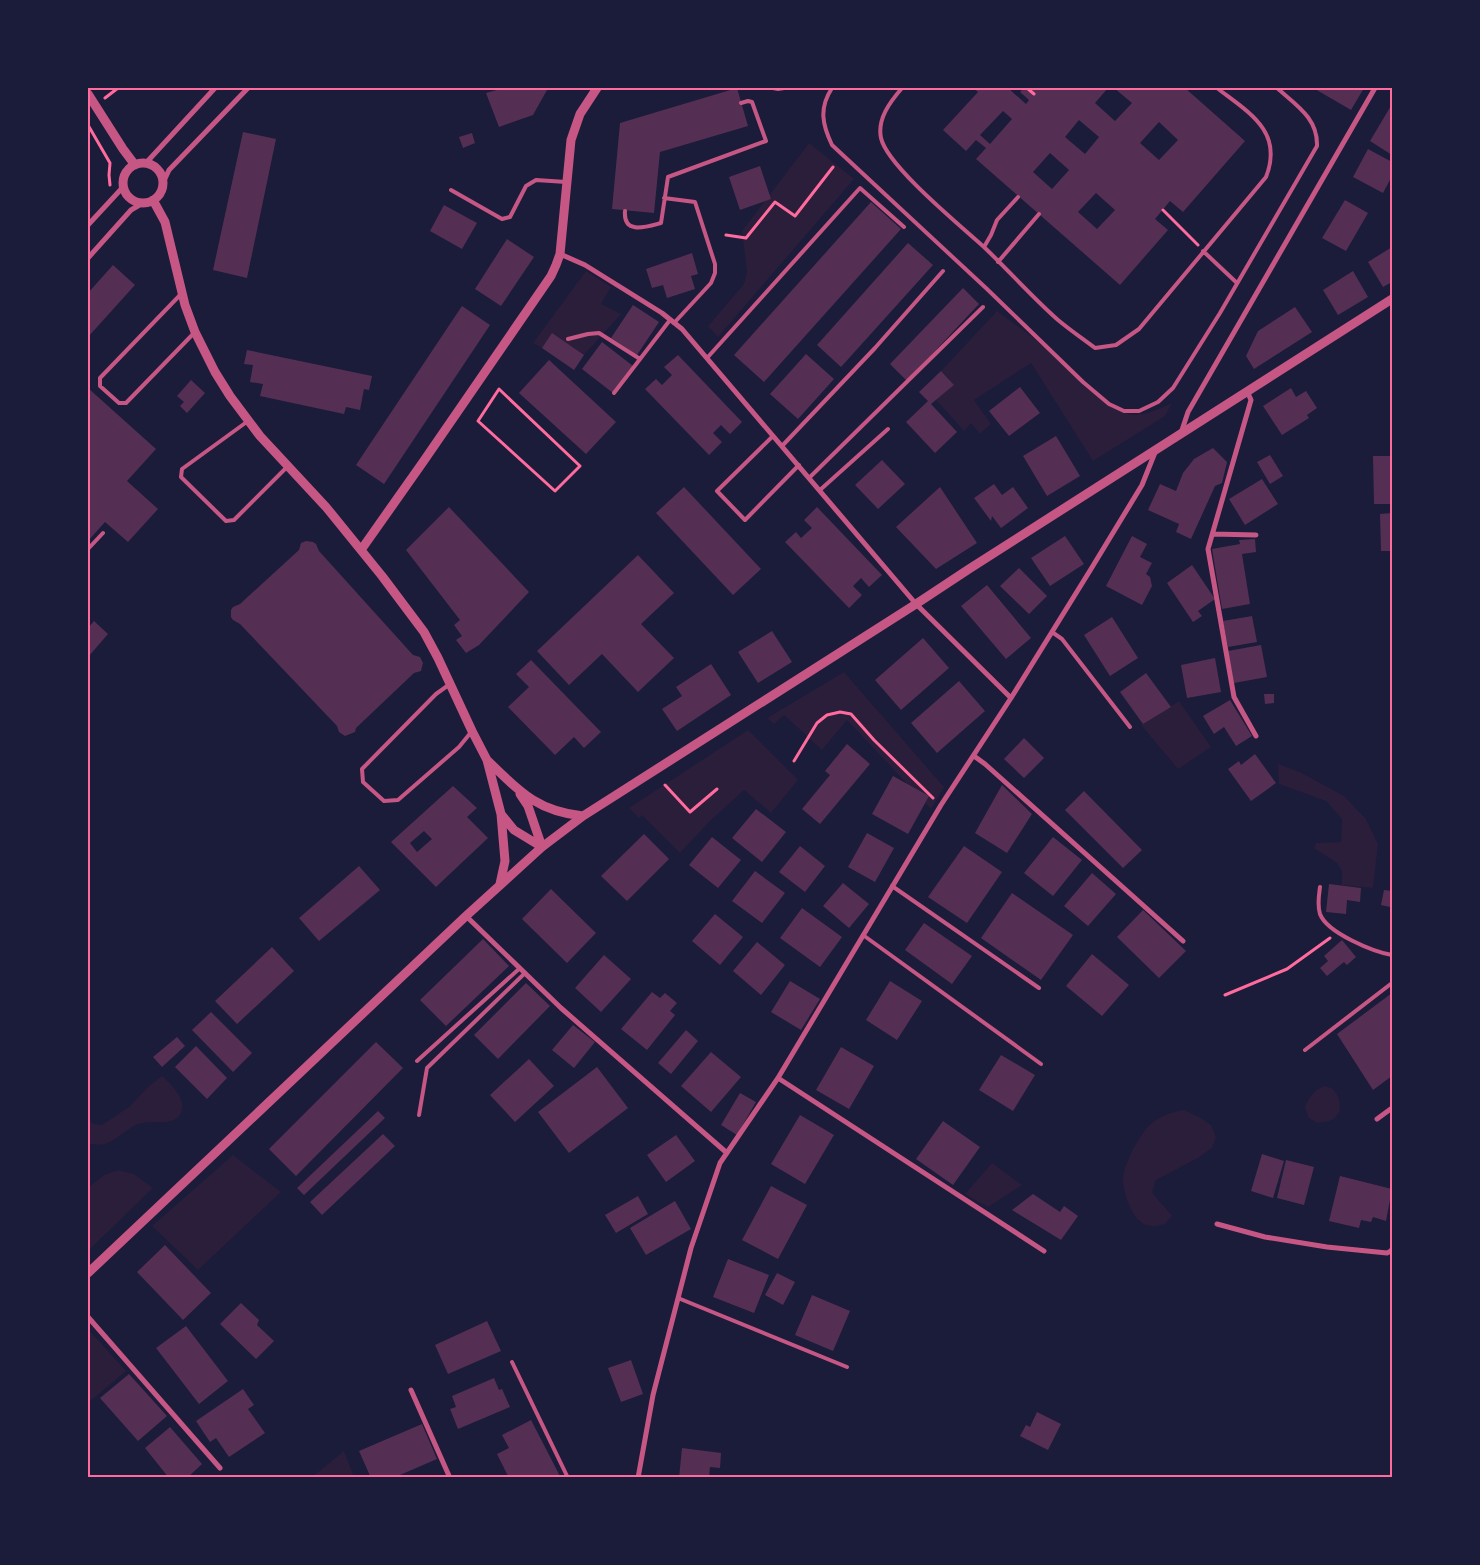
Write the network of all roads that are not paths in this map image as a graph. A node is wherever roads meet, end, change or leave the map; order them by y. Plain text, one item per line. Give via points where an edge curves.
1 (215, 88) edge
2 (248, 88) edge
3 (597, 88) edge
4 (772, 88) edge
5 (784, 88) edge
6 (832, 88) edge
7 (902, 88) edge
8 (1217, 88) edge
9 (1277, 88) edge
10 (1375, 88) edge
11 (88, 94) edge
12 (741, 103) dead end
13 (140, 164) junction
14 (566, 182) junction
15 (163, 183) junction
16 (124, 186) junction
17 (451, 190) dead end
18 (1018, 196) dead end
19 (664, 198) junction
20 (153, 200) junction
21 (143, 203) junction
22 (625, 211) dead end
23 (1039, 214) dead end
24 (88, 225) edge
25 (904, 227) dead end
26 (984, 247) junction
27 (1203, 251) junction
28 (560, 254) junction
29 (88, 258) edge
30 (998, 262) junction
31 (943, 271) dead end
32 (1237, 283) junction
33 (182, 293) junction
34 (1392, 299) edge
35 (983, 307) dead end
36 (672, 321) junction
37 (195, 332) junction
38 (568, 339) dead end
39 (707, 358) junction
40 (640, 359) junction
41 (1248, 391) junction
42 (614, 393) dead end
43 (248, 421) junction
44 (888, 429) dead end
45 (1181, 434) junction
46 (773, 436) junction
47 (782, 446) junction
48 (1157, 449) junction
49 (288, 466) junction
50 (799, 466) junction
51 (809, 478) junction
52 (820, 490) junction
53 (103, 533) dead end
54 (1213, 534) junction
55 (1256, 535) dead end
56 (88, 549) edge
57 (360, 550) junction
58 (916, 604) junction
59 (1052, 632) junction
60 (450, 684) junction
61 (1011, 698) junction
62 (1130, 727) dead end
63 (472, 731) junction
64 (1256, 736) dead end
65 (974, 756) junction
66 (487, 760) junction
67 (518, 790) junction
68 (501, 814) junction
69 (583, 816) junction
70 (542, 847) junction
71 (500, 885) junction
72 (892, 886) junction
73 (1320, 887) dead end
74 (466, 916) junction
75 (863, 935) junction
76 (1183, 941) dead end
77 (1392, 955) edge
78 (520, 968) junction
79 (525, 973) junction
80 (1392, 983) edge
81 (1039, 988) dead end
82 (1305, 1050) dead end
83 (417, 1061) dead end
84 (1041, 1064) dead end
85 (778, 1078) junction
86 (1392, 1108) edge
87 (419, 1115) dead end
88 (1377, 1119) dead end
89 (727, 1153) junction
90 (1217, 1224) dead end
91 (1392, 1249) edge
92 (1044, 1251) dead end
93 (88, 1273) edge
94 (678, 1298) junction
95 (88, 1317) edge
96 (512, 1362) dead end
97 (847, 1367) dead end
98 (411, 1390) dead end
99 (220, 1468) dead end
100 (450, 1478) edge
101 (568, 1478) edge
102 (638, 1478) edge

1 - 13 street
2 - 15 street via 169,170
3 - 14 street via 580,114 571,140
4 - 5 lane
6 - 32 lane via 823,110 825,129 832,145 1109,404 1124,411 1139,411 1158,402 1173,388
7 - 26 lane via 883,115 880,136 884,147 902,171
8 - 27 lane via 1258,120 1268,138 1270,167
9 - 32 lane via 1312,120 1317,146
10 - 45 street via 1188,412
11 - 13 street via 123,149
12 - 19 lane via 752,102 766,141 668,176
13 - 15 street via 156,168
13 - 16 street via 126,173
14 - 17 lane via 536,180 526,186 510,216 502,219
14 - 28 street
15 - 20 street via 162,190
16 - 21 street via 128,196
16 - 24 street
18 - 26 lane via 997,220
19 - 22 lane via 661,223 644,228 631,226 624,219
19 - 36 lane via 695,202 714,264 711,283
20 - 21 street
20 - 33 street via 165,222
21 - 29 street via 131,210
23 - 30 lane
25 - 39 lane via 860,188
26 - 30 lane
27 - 30 lane via 1139,329 1116,345 1095,348 1059,321
27 - 32 lane
28 - 36 street via 586,265
28 - 57 street via 547,281
31 - 47 lane
33 - 37 street
33 - 37 lane via 100,378 100,386 119,403 126,403
34 - 41 street
35 - 51 lane
36 - 39 street
36 - 40 lane
37 - 43 street via 230,396
38 - 40 lane via 598,333
39 - 46 street
40 - 42 lane
41 - 45 street
41 - 54 street via 1251,400
43 - 49 street
43 - 49 lane via 182,469 181,477 226,521 234,520
44 - 52 lane
45 - 48 street
46 - 47 street
46 - 50 lane via 717,491 745,520
47 - 50 street
48 - 58 street
48 - 59 street via 1142,486
49 - 57 street
50 - 51 street
51 - 52 street
52 - 58 street
53 - 56 lane
54 - 55 street
54 - 64 street via 1208,549 1234,697
57 - 60 street via 424,632
58 - 61 street
58 - 69 street
59 - 61 street
59 - 62 lane via 1062,639
60 - 63 street
60 - 63 lane via 436,694 362,769 363,782 384,802 398,800
61 - 65 street
63 - 66 street
65 - 72 street
65 - 76 street
66 - 67 street
66 - 68 street
67 - 69 street via 548,809
67 - 70 street via 528,806
68 - 70 street via 514,830
68 - 71 street via 505,862
69 - 70 street
70 - 71 street
71 - 74 street
72 - 75 street
72 - 81 lane
73 - 77 lane via 1320,914 1326,924 1354,942
74 - 78 street
74 - 93 street
75 - 84 lane
75 - 85 street
78 - 79 street
78 - 83 lane
79 - 87 lane via 427,1068
79 - 89 street
80 - 82 lane
85 - 89 street
85 - 92 street
86 - 88 street
89 - 94 street via 720,1163 691,1248
90 - 91 street via 1265,1237 1326,1247 1387,1254
94 - 97 lane
94 - 102 street via 653,1394
95 - 99 street
96 - 101 lane
98 - 100 street

